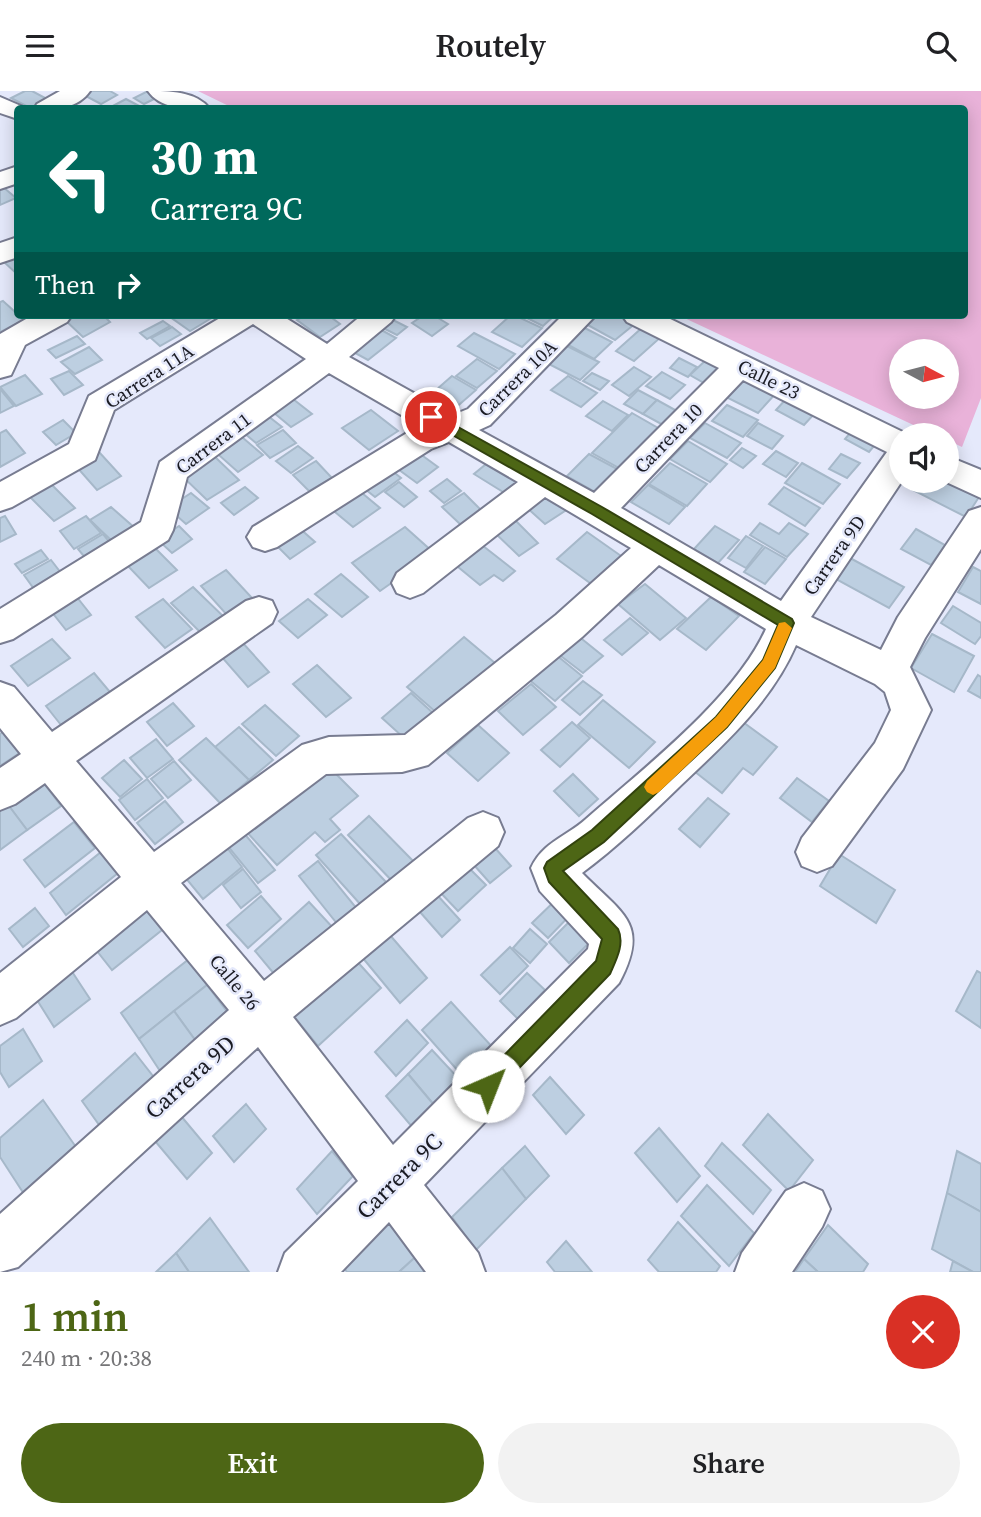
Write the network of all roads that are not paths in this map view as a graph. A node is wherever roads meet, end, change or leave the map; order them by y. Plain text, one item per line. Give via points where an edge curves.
1 (78, 91) edge
2 (165, 93) edge
3 (53, 105) edge
4 (152, 105) edge
5 (190, 105) edge
6 (49, 319) edge
7 (240, 319) edge
8 (266, 319) edge
9 (376, 319) edge
10 (577, 319) edge
11 (645, 319) edge
12 (328, 359) junction
13 (740, 365) junction
14 (0, 367) edge
15 (452, 429) junction
16 (889, 439) edge
17 (959, 473) edge
18 (889, 474) edge
19 (544, 480) junction
20 (981, 485) edge
21 (0, 498) edge
22 (597, 510) junction
23 (981, 520) edge
24 (265, 537) dead end
25 (656, 547) junction
26 (410, 583) dead end
27 (259, 612) dead end
28 (787, 623) junction
29 (0, 628) edge
30 (889, 672) junction
31 (0, 699) edge
32 (47, 758) junction
33 (0, 791) edge
34 (483, 832) dead end
35 (598, 836) joint
36 (817, 852) dead end
37 (149, 881) junction
38 (0, 1002) edge
39 (261, 1013) junction
40 (392, 1184) junction
41 (804, 1209) dead end
42 (0, 1249) edge
43 (304, 1272) edge
44 (459, 1272) edge
45 (761, 1272) edge

1 - 3 street
2 - 4 street
2 - 5 street
6 - 14 street via 12,338
7 - 21 street, Carrera 11A via 100,404 83,451
8 - 12 street
9 - 12 street, Carrera 11
10 - 15 street, Carrera 10A via 479,417
11 - 13 street, Calle 23
12 - 15 street
12 - 29 street, Carrera 11 via 172,471 156,530
13 - 16 street, Calle 23
13 - 22 street, Carrera 10
15 - 19 street
15 - 24 street, Carrera 10A via 419,441
17 - 20 street
18 - 28 street, Carrera 9D
19 - 22 street
19 - 26 street
22 - 25 street
23 - 30 street via 911,628
25 - 28 street
25 - 37 street via 569,626 414,752 396,756 339,752 316,758
27 - 32 street
28 - 30 street
28 - 35 street, Carrera 9D via 769,664 722,722
30 - 36 street via 900,682 911,710 889,756
31 - 32 street, Calle 26
32 - 33 street
32 - 37 street, Calle 26
34 - 39 street, Carrera 9D
35 - 40 street, Carrera 9C via 553,868 555,876 612,936 603,967
37 - 38 street
37 - 39 street, Calle 26
39 - 40 street, Calle 26
39 - 42 street, Carrera 9D
40 - 43 street, Carrera 9C
40 - 44 street, Calle 26
41 - 45 street

